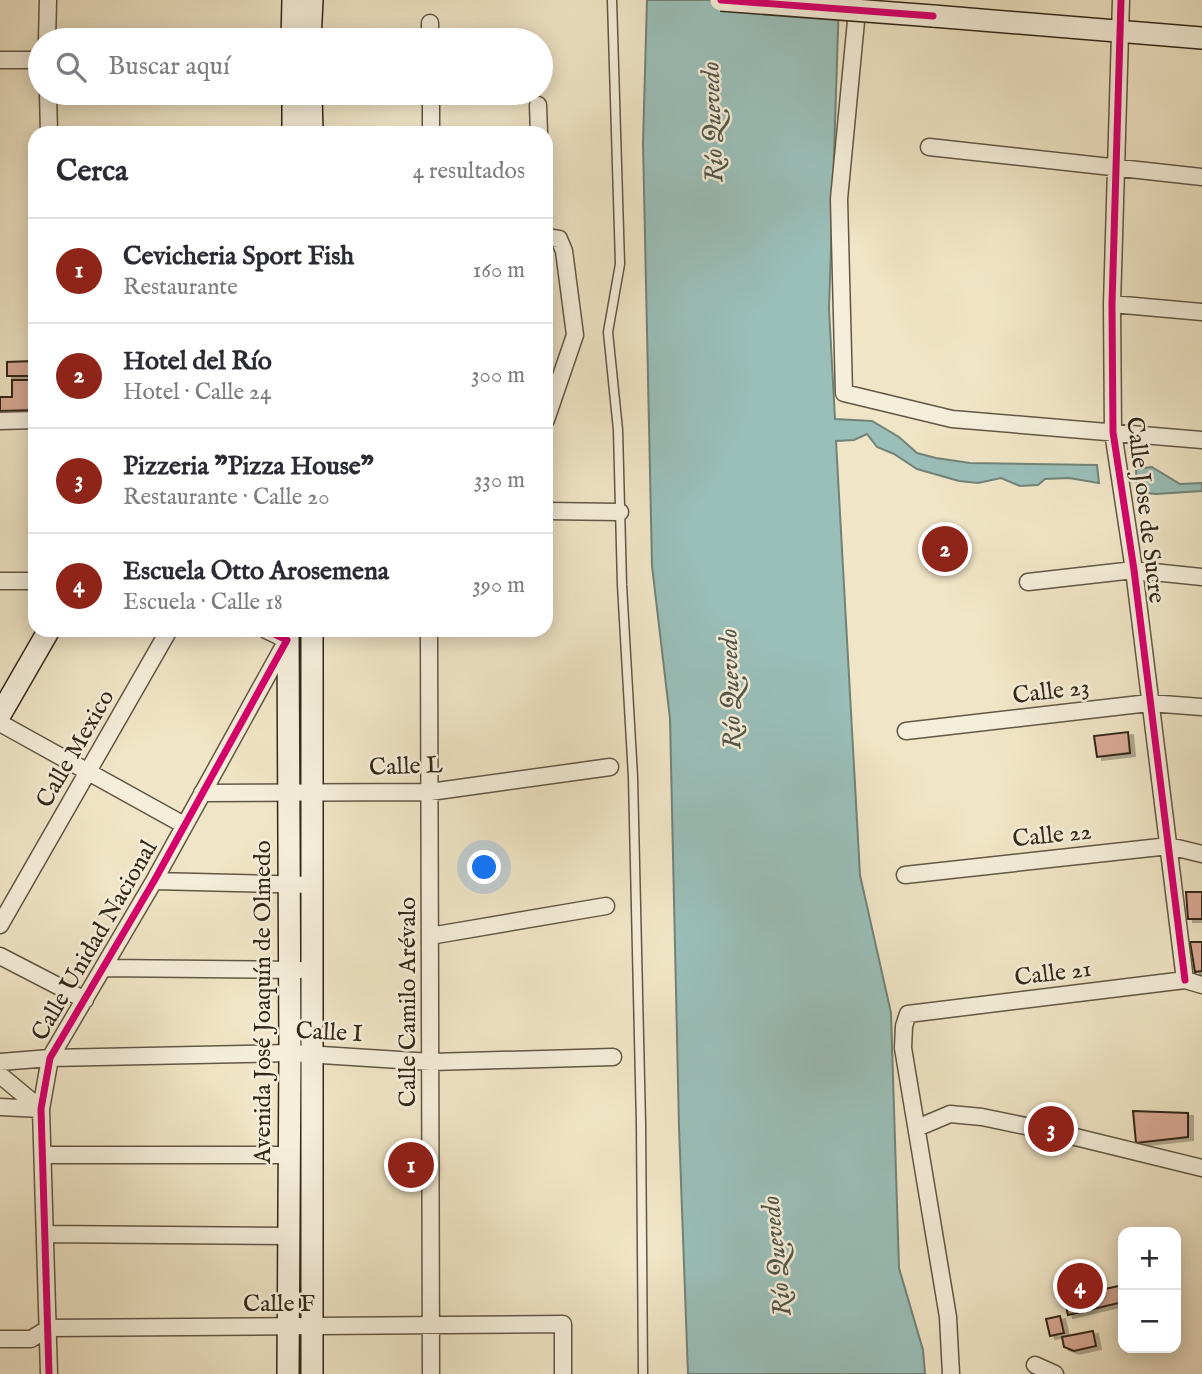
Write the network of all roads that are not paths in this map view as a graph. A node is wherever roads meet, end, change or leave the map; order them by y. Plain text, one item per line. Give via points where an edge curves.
1 (48, 0) edge
2 (293, 0) edge
3 (312, 0) edge
4 (612, 0) edge
5 (721, 0) edge
6 (1121, 0) edge
7 (856, 21) dead end
8 (430, 23) dead end
9 (47, 28) edge
10 (292, 28) edge
11 (311, 28) edge
12 (430, 28) edge
13 (1119, 31) junction
14 (1202, 38) edge
15 (0, 60) edge
16 (28, 60) edge
17 (48, 105) edge
18 (293, 105) edge
19 (311, 105) edge
20 (431, 105) edge
21 (538, 105) dead end
22 (49, 126) edge
23 (293, 126) edge
24 (312, 126) edge
25 (431, 126) edge
26 (539, 126) edge
27 (929, 147) dead end
28 (1116, 167) junction
29 (1202, 177) edge
30 (553, 238) edge
31 (1112, 304) junction
32 (1202, 313) edge
33 (553, 399) edge
34 (28, 420) edge
35 (0, 421) edge
36 (1113, 432) junction
37 (1202, 440) edge
38 (553, 512) edge
39 (620, 512) junction
40 (1134, 570) junction
41 (1202, 577) edge
42 (0, 581) edge
43 (28, 581) edge
44 (1028, 582) dead end
45 (45, 637) edge
46 (165, 637) edge
47 (287, 637) edge
48 (288, 637) edge
49 (312, 637) edge
50 (429, 637) edge
51 (1149, 703) junction
52 (1202, 707) edge
53 (0, 715) edge
54 (0, 723) edge
55 (906, 731) dead end
56 (610, 767) dead end
57 (88, 774) junction
58 (289, 791) junction
59 (312, 792) junction
60 (430, 792) junction
61 (202, 793) junction
62 (184, 825) junction
63 (1168, 846) junction
64 (1202, 854) edge
65 (905, 875) dead end
66 (154, 881) junction
67 (289, 884) junction
68 (312, 885) junction
69 (606, 906) dead end
70 (0, 925) edge
71 (430, 936) junction
72 (0, 956) edge
73 (103, 968) junction
74 (288, 970) junction
75 (312, 970) junction
76 (1185, 980) junction
77 (1202, 985) edge
78 (85, 1000) junction
79 (290, 1054) junction
80 (311, 1055) junction
81 (613, 1057) dead end
82 (50, 1058) junction
83 (0, 1062) edge
84 (430, 1062) junction
85 (0, 1075) edge
86 (0, 1107) edge
87 (41, 1109) junction
88 (917, 1128) junction
89 (43, 1155) junction
90 (288, 1155) junction
91 (1202, 1168) edge
92 (45, 1234) junction
93 (288, 1236) junction
94 (430, 1325) junction
95 (287, 1327) junction
96 (312, 1327) junction
97 (49, 1328) junction
98 (0, 1339) edge
99 (1035, 1365) dead end
100 (49, 1374) edge
101 (288, 1374) edge
102 (312, 1374) edge
103 (430, 1374) edge
104 (563, 1374) edge
105 (643, 1374) edge
106 (951, 1374) edge
107 (1055, 1374) edge

1 - 9 street
2 - 10 main road
3 - 11 main road
4 - 39 lane via 620,264 608,332
5 - 13 main road, bridge
6 - 13 street, Calle Jose de Sucre
7 - 36 street via 839,200 844,393 952,419
8 - 12 street
13 - 14 main road
13 - 28 street, Calle Jose de Sucre
15 - 16 street
17 - 22 street
18 - 23 main road
19 - 24 main road
20 - 25 street
21 - 26 street
27 - 28 street
28 - 29 street
28 - 31 street, Calle Jose de Sucre
30 - 33 street via 559,239 564,251 575,335
31 - 32 street
31 - 36 street, Calle Jose de Sucre
34 - 35 street
36 - 37 street
36 - 40 street, Calle Jose de Sucre
38 - 39 street
39 - 105 lane via 633,777
40 - 41 street
40 - 44 street
40 - 51 street, Calle Jose de Sucre
42 - 43 street
45 - 53 main road
46 - 57 street, Calle Mexico
47 - 61 street, Calle Unidad Nacional
48 - 58 main road, Avenida José Joaquín de Olmedo
49 - 59 main road, Avenida José Joaquín de Olmedo
50 - 60 street, Calle Camilo Arévalo
51 - 52 street, Calle 23
51 - 55 street, Calle 23
51 - 63 street, Calle Jose de Sucre
54 - 57 street
56 - 60 street, Calle L
57 - 62 street
57 - 70 street, Calle Mexico
58 - 59 street, Calle L
58 - 61 street, Calle L
58 - 67 main road, Avenida José Joaquín de Olmedo
59 - 60 street, Calle L
59 - 68 main road, Avenida José Joaquín de Olmedo
60 - 71 street, Calle Camilo Arévalo
61 - 62 street, Calle Unidad Nacional
62 - 66 street, Calle Unidad Nacional
63 - 64 street, Calle 22
63 - 65 street, Calle 22
63 - 76 street, Calle Jose de Sucre
66 - 67 street
66 - 73 street, Calle Unidad Nacional
67 - 68 street
67 - 74 main road, Avenida José Joaquín de Olmedo
68 - 75 main road, Avenida José Joaquín de Olmedo
69 - 71 street
71 - 84 street, Calle Camilo Arévalo
72 - 78 street
73 - 74 street
73 - 78 street, Calle Unidad Nacional
74 - 75 street
74 - 79 main road, Avenida José Joaquín de Olmedo
75 - 80 main road, Avenida José Joaquín de Olmedo
76 - 77 street, Calle 21
76 - 88 street, Calle 21 via 908,1014 903,1048
78 - 82 street, Calle Unidad Nacional
79 - 80 street, Calle I
79 - 82 street, Calle I
79 - 90 main road, Avenida José Joaquín de Olmedo
80 - 84 street, Calle I
80 - 96 main road, Avenida José Joaquín de Olmedo
81 - 84 street, Calle I
82 - 83 street, Calle I
82 - 87 street, Calle Unidad Nacional
84 - 94 street, Calle Camilo Arévalo
85 - 87 street
86 - 87 street
87 - 89 street, Calle Unidad Nacional
88 - 91 street via 950,1114 982,1117
88 - 106 street via 948,1317
89 - 90 street
89 - 92 street, Calle Unidad Nacional
90 - 93 main road, Avenida José Joaquín de Olmedo
92 - 93 street
92 - 97 street, Calle Unidad Nacional
93 - 95 main road, Avenida José Joaquín de Olmedo
94 - 96 street, Calle F
94 - 103 street, Calle Camilo Arévalo
94 - 104 street, Calle F via 563,1324
95 - 96 street, Calle F
95 - 97 street, Calle F
95 - 101 main road, Avenida José Joaquín de Olmedo
96 - 102 main road, Avenida José Joaquín de Olmedo
97 - 98 street, Calle F via 31,1339
97 - 100 street, Calle Unidad Nacional
99 - 107 street

